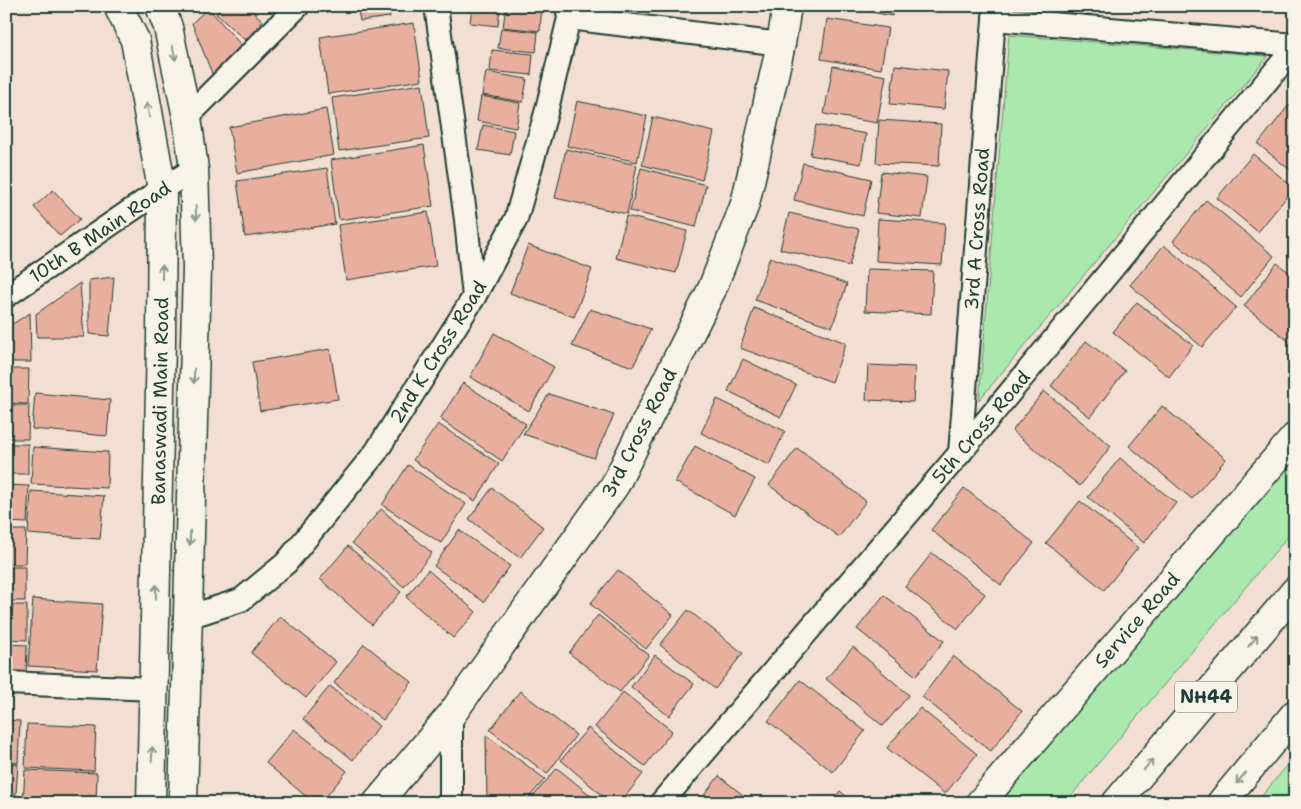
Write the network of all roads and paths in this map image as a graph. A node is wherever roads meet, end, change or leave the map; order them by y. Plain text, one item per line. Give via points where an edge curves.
1 (118, 6) edge
2 (160, 6) edge
3 (298, 6) edge
4 (436, 6) edge
5 (787, 6) edge
6 (568, 12) edge
7 (995, 13) edge
8 (781, 44) junction
9 (1295, 46) edge
10 (188, 116) junction
11 (194, 169) junction
12 (162, 189) junction
13 (6, 296) edge
14 (474, 297) junction
15 (1295, 437) edge
16 (960, 453) junction
17 (1295, 591) edge
18 (188, 617) junction
19 (6, 683) edge
20 (154, 689) junction
21 (1295, 714) edge
22 (451, 715) junction
23 (150, 803) edge
24 (183, 803) edge
25 (377, 803) edge
26 (452, 803) edge
27 (661, 803) edge
28 (980, 803) edge
29 (1116, 803) edge
30 (1221, 803) edge

12 -> 1 main road, Banaswadi Main Road via 135,40
2 -> 10 main road, Banaswadi Main Road
3 - 10 street
4 - 14 street
5 - 8 main road, 3rd Cross Road
6 - 8 street
6 - 14 street, 2nd K Cross Road via 546,113 516,220
7 - 9 street
7 - 16 street, 3rd A Cross Road
8 - 22 main road, 3rd Cross Road via 745,204 712,289 616,485
9 - 16 street, 5th Cross Road
10 - 11 main road, Banaswadi Main Road
11 - 12 street, 10th B Main Road
11 -> 18 main road, Banaswadi Main Road via 197,268
12 - 13 street, 10th B Main Road
20 -> 12 main road, Banaswadi Main Road
14 - 18 street, 2nd K Cross Road via 376,452 286,563 241,600
15 - 28 main road, Service Road
16 - 27 street, 5th Cross Road
29 -> 17 main road, NH44
18 - 24 main road, Banaswadi Main Road
19 - 20 street
23 -> 20 main road, Banaswadi Main Road
21 -> 30 main road
22 - 25 main road, 3rd Cross Road
22 - 26 street

